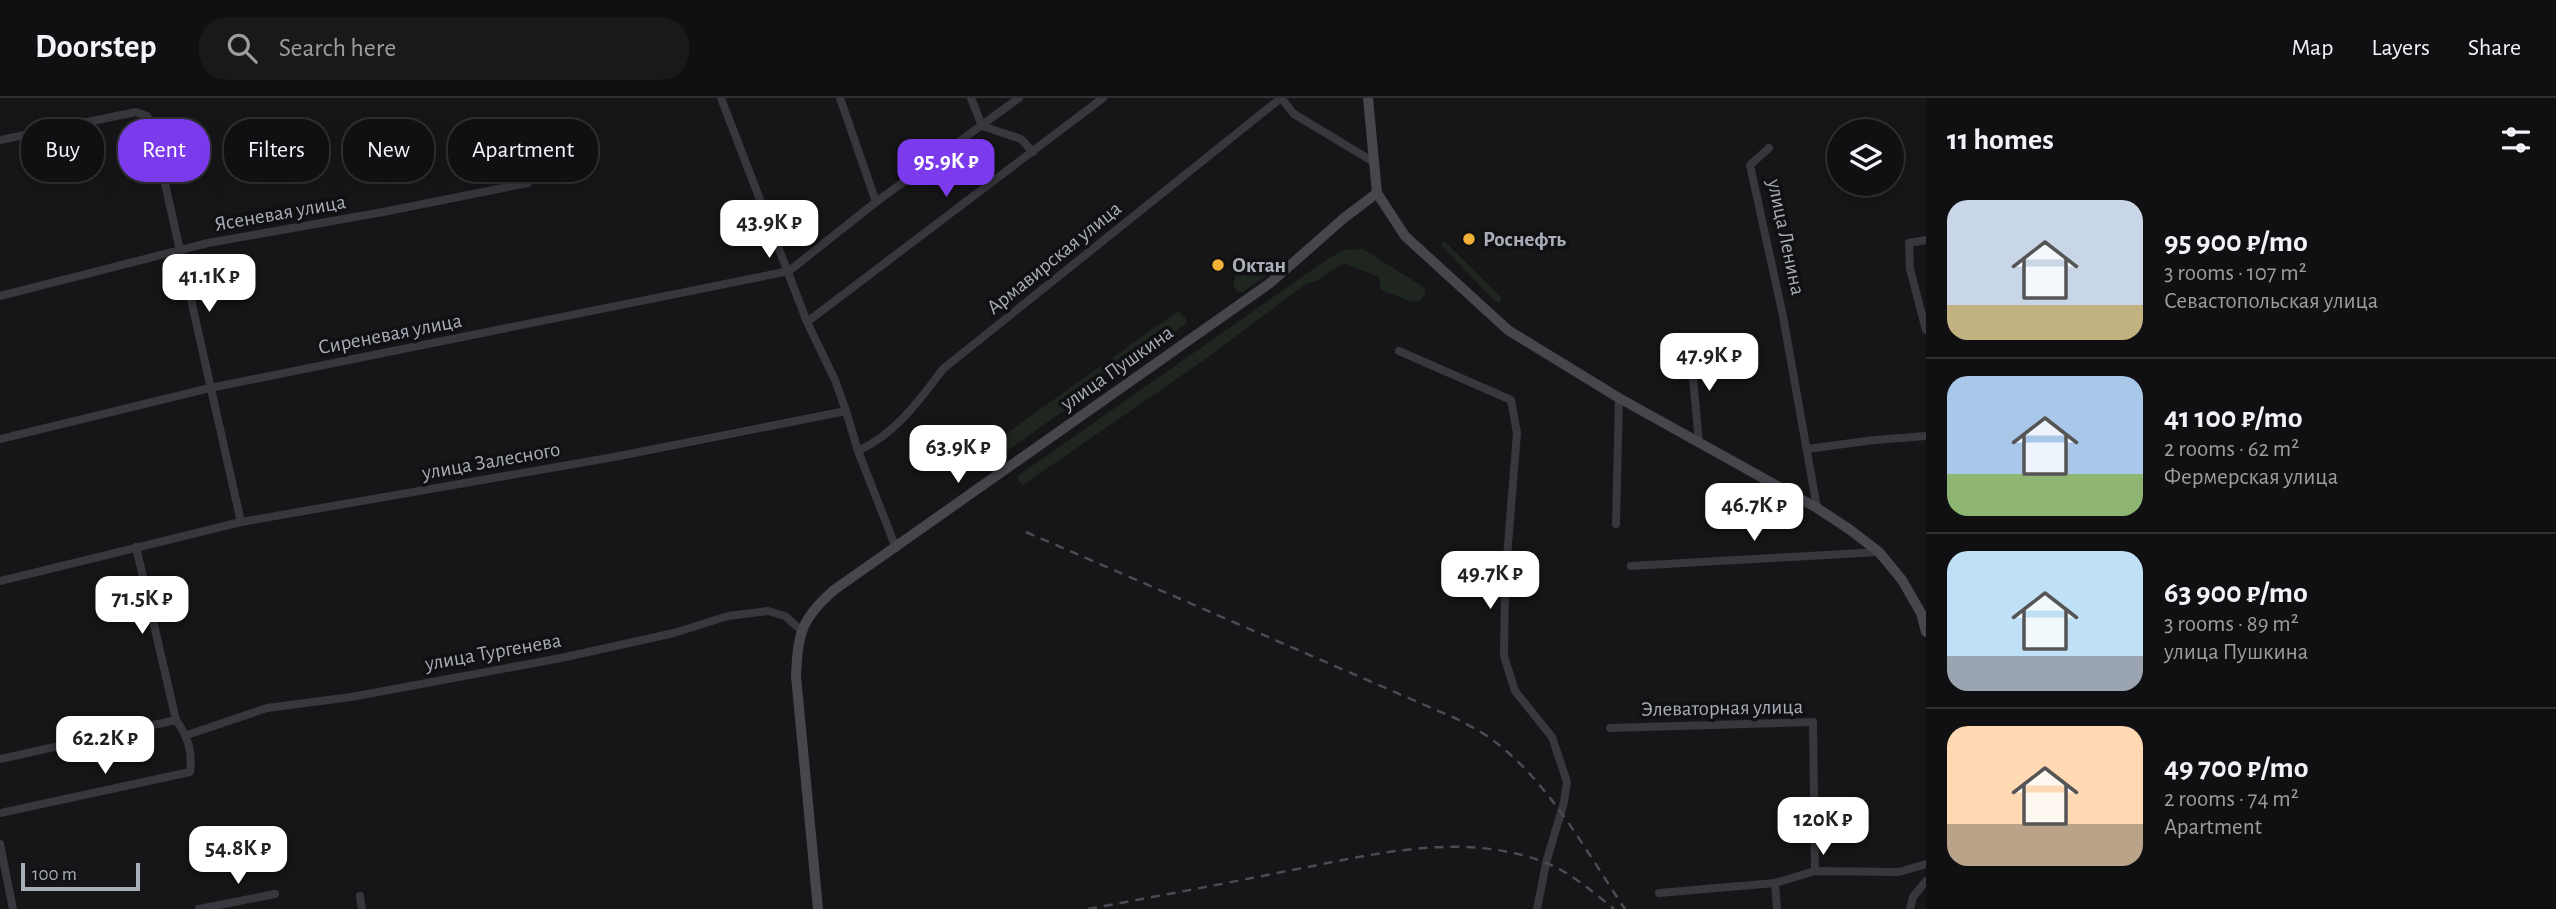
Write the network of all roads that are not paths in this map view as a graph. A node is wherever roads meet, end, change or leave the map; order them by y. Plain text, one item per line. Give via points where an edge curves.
1 (721, 98) edge
2 (841, 98) edge
3 (971, 98) edge
4 (1019, 98) edge
5 (1103, 98) edge
6 (1368, 98) edge
7 (982, 126) junction
8 (0, 140) edge
9 (1769, 148) dead end
10 (1033, 152) junction
11 (1372, 161) junction
12 (528, 183) dead end
13 (1377, 193) junction
14 (876, 202) junction
15 (1926, 240) edge
16 (181, 250) junction
17 (789, 271) junction
18 (0, 296) edge
19 (807, 322) junction
20 (1926, 330) edge
21 (1690, 345) dead end
22 (1399, 351) dead end
23 (210, 388) junction
24 (1619, 398) junction
25 (846, 411) junction
26 (1926, 436) edge
27 (0, 439) edge
28 (1699, 443) junction
29 (1807, 449) junction
30 (858, 451) junction
31 (1817, 508) junction
32 (241, 523) junction
33 (1616, 524) dead end
34 (136, 547) junction
35 (896, 548) junction
36 (1879, 552) junction
37 (1631, 566) dead end
38 (0, 581) edge
39 (801, 630) junction
40 (1926, 632) edge
41 (176, 720) junction
42 (1610, 728) dead end
43 (187, 735) junction
44 (0, 760) edge
45 (0, 813) edge
46 (0, 844) edge
47 (1926, 864) edge
48 (1815, 871) junction
49 (1926, 881) edge
50 (1775, 883) junction
51 (275, 894) dead end
52 (1659, 894) dead end
53 (360, 896) dead end
54 (13, 908) edge
55 (204, 908) edge
56 (362, 909) edge
57 (818, 909) edge
58 (1537, 909) edge
59 (1777, 909) edge
60 (1910, 909) edge

1 - 17 street
2 - 14 street
3 - 7 street
4 - 7 street
5 - 10 street
6 - 11 main road
7 - 10 street via 1021,139
7 - 14 street
8 - 16 street via 136,112 147,116
9 - 29 street, улица Ленина via 1750,164
10 - 19 street
11 - 13 main road
11 - 30 street, Армавирская улица via 1294,114 1281,98 943,369 907,417
12 - 16 street, Ясеневая улица
13 - 24 main road via 1405,236 1508,330
13 - 35 main road, улица Пушкина via 1270,283
14 - 17 street
15 - 20 street via 1909,243 1910,269
16 - 18 street, Ясеневая улица
16 - 23 street
17 - 19 street
17 - 23 street, Сиреневая улица
19 - 25 street
21 - 28 street
22 - 58 street via 1511,400 1517,433 1504,656 1515,691 1552,737 1567,782
23 - 27 street, Сиреневая улица
23 - 32 street
24 - 28 main road
24 - 33 street
25 - 30 street
25 - 32 street, улица Залесного
26 - 29 street
28 - 31 main road
29 - 31 street, улица Ленина
30 - 35 street
31 - 36 main road
32 - 34 street, улица Залесного
34 - 38 street, улица Залесного
34 - 41 street
35 - 39 main road, улица Пушкина via 814,607
36 - 37 street
36 - 40 main road via 1902,580
39 - 43 street, улица Тургенева via 785,616 768,611 728,616 561,658 267,708
39 - 57 main road, улица Пушкина via 796,676
41 - 43 street
41 - 44 street
42 - 48 street, Элеваторная улица via 1813,722
43 - 45 street via 190,772
46 - 54 street
47 - 48 street via 1899,872
48 - 50 street
49 - 60 street
50 - 52 street
50 - 59 street
51 - 55 street
53 - 56 street

